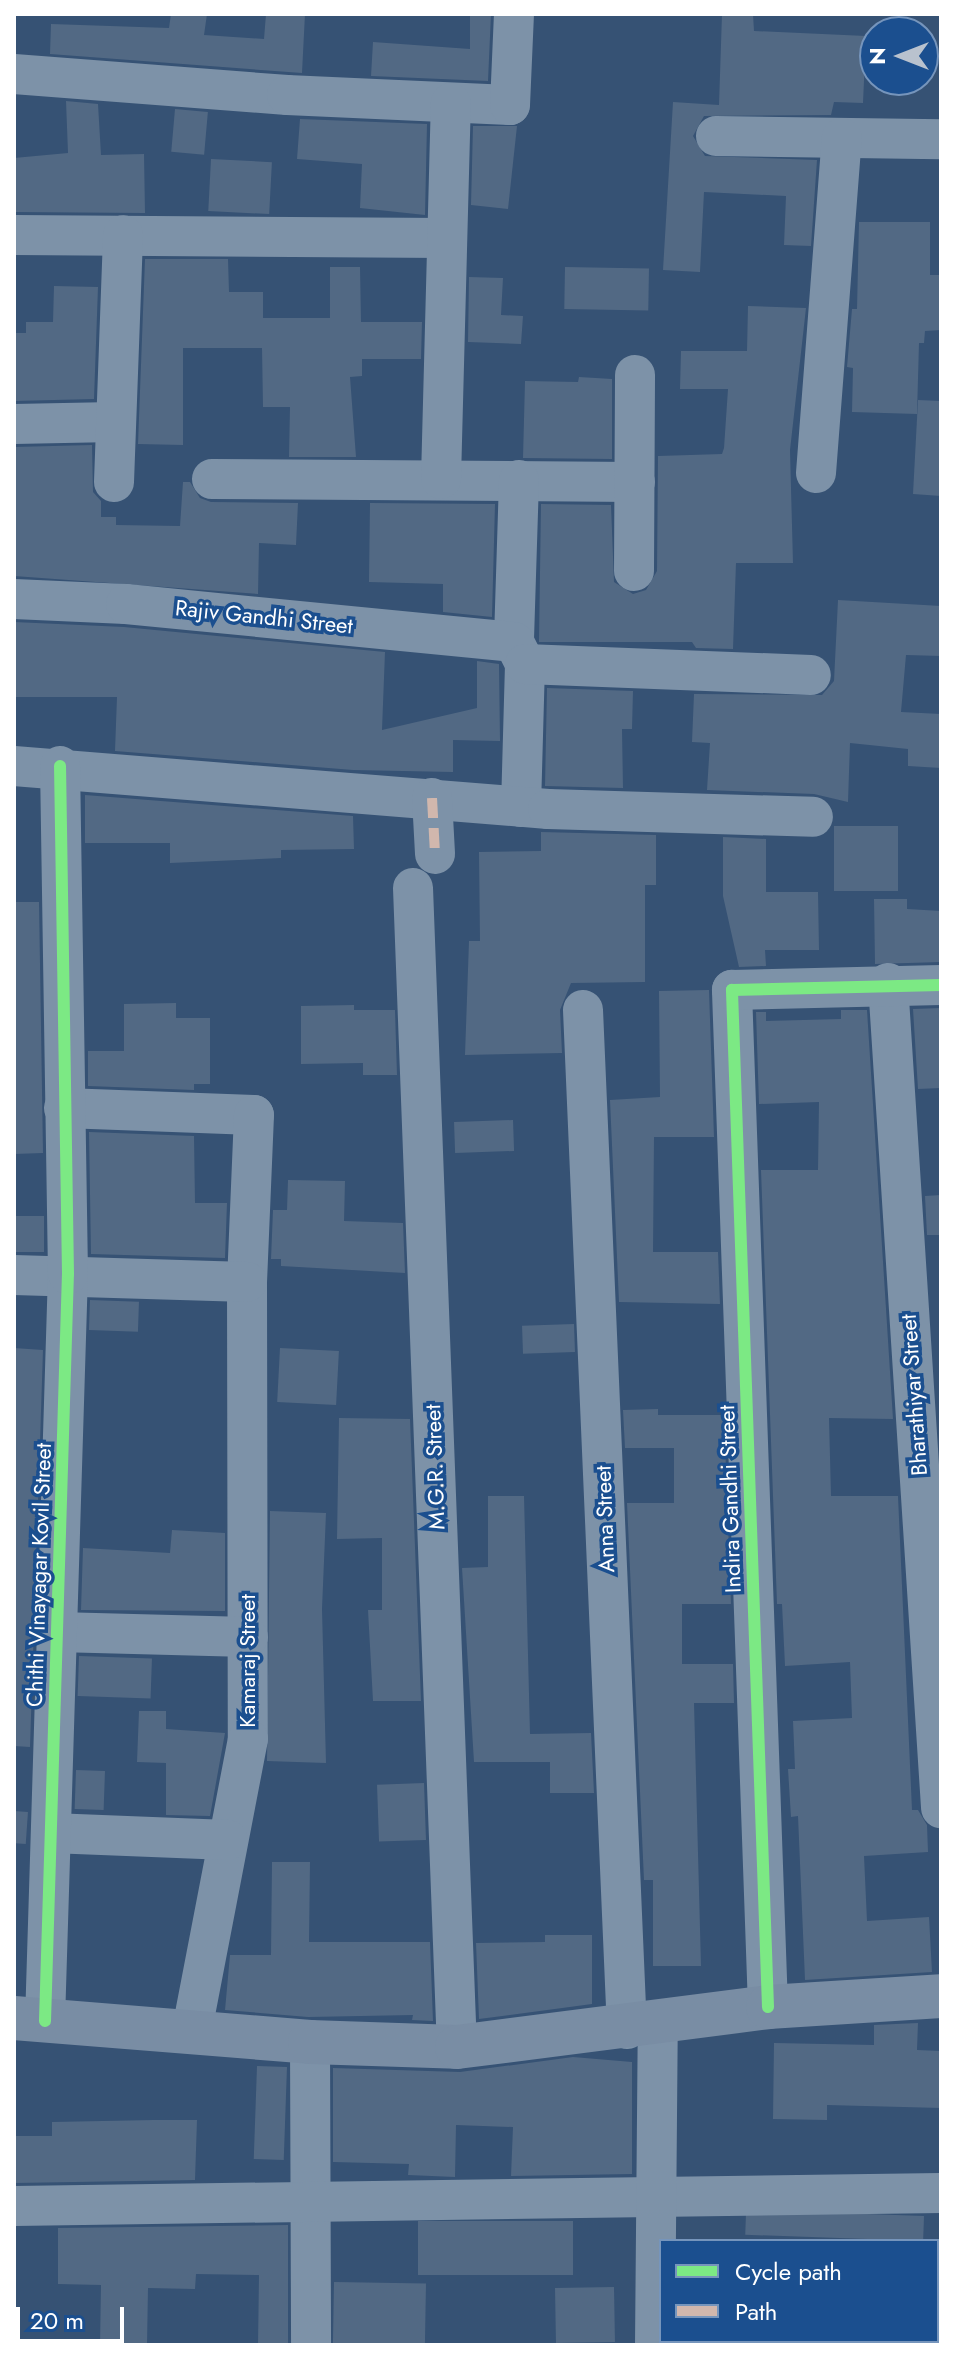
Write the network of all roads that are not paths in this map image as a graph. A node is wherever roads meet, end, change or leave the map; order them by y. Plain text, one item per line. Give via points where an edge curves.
1 (514, 14) edge
2 (14, 74) edge
3 (451, 103) junction
4 (716, 136) dead end
5 (842, 138) junction
6 (941, 139) edge
7 (14, 235) edge
8 (123, 235) junction
9 (446, 238) junction
10 (635, 375) dead end
11 (114, 422) junction
12 (14, 424) edge
13 (816, 473) dead end
14 (212, 479) dead end
15 (441, 479) junction
16 (519, 480) junction
17 (114, 482) dead end
18 (635, 482) junction
19 (634, 571) dead end
20 (14, 599) edge
21 (519, 653) junction
22 (811, 675) dead end
23 (14, 766) edge
24 (60, 766) junction
25 (432, 798) junction
26 (521, 807) junction
27 (813, 817) dead end
28 (435, 854) dead end
29 (413, 888) dead end
30 (888, 983) junction
31 (941, 985) edge
32 (583, 1010) dead end
33 (64, 1108) junction
34 (68, 1274) junction
35 (14, 1275) edge
36 (247, 1282) junction
37 (57, 1632) junction
38 (248, 1637) junction
39 (941, 1808) edge
40 (51, 1833) junction
41 (228, 1840) junction
42 (941, 1996) edge
43 (768, 2007) junction
44 (30, 2020) edge
45 (643, 2026) junction
46 (191, 2034) junction
47 (310, 2042) junction
48 (457, 2047) junction
49 (941, 2193) edge
50 (657, 2196) junction
51 (310, 2199) junction
52 (14, 2206) edge
53 (311, 2345) edge
54 (655, 2345) edge

1 - 3 street via 510,105
2 - 3 street
3 - 9 street
4 - 5 street
5 - 6 street
5 - 13 street
7 - 8 street
8 - 9 street
8 - 11 street
9 - 15 street
10 - 18 street
11 - 12 street
11 - 17 street
14 - 15 street
15 - 16 street
16 - 18 street
16 - 21 street
18 - 19 street
20 - 21 street, Rajiv Gandhi Street via 126,604
21 - 22 street, Rajiv Gandhi Street
21 - 26 street
23 - 24 street
24 - 25 street
24 - 33 street, Chithi Vinayagar Kovil Street
25 - 26 street
25 - 28 street
26 - 27 street
29 - 48 street, M.G.R. Street
30 - 31 street
30 - 39 street, Bharathiyar Street
30 - 43 street, Indira Gandhi Street via 732,990
32 - 45 street, Anna Street
33 - 34 street, Chithi Vinayagar Kovil Street
33 - 36 street, Kamaraj Street via 254,1115
34 - 35 street
34 - 36 street
34 - 37 street, Chithi Vinayagar Kovil Street
36 - 38 street, Kamaraj Street
37 - 38 street
37 - 40 street, Chithi Vinayagar Kovil Street
38 - 41 street, Kamaraj Street via 248,1739
40 - 41 street
40 - 44 street, Chithi Vinayagar Kovil Street
41 - 46 street, Kamaraj Street
42 - 43 street
43 - 45 street
44 - 46 street
45 - 48 street
45 - 50 street, Anna Street
46 - 47 street
47 - 48 street
47 - 51 street
49 - 50 street
50 - 51 street
50 - 54 street, Anna Street
51 - 52 street
51 - 53 street

